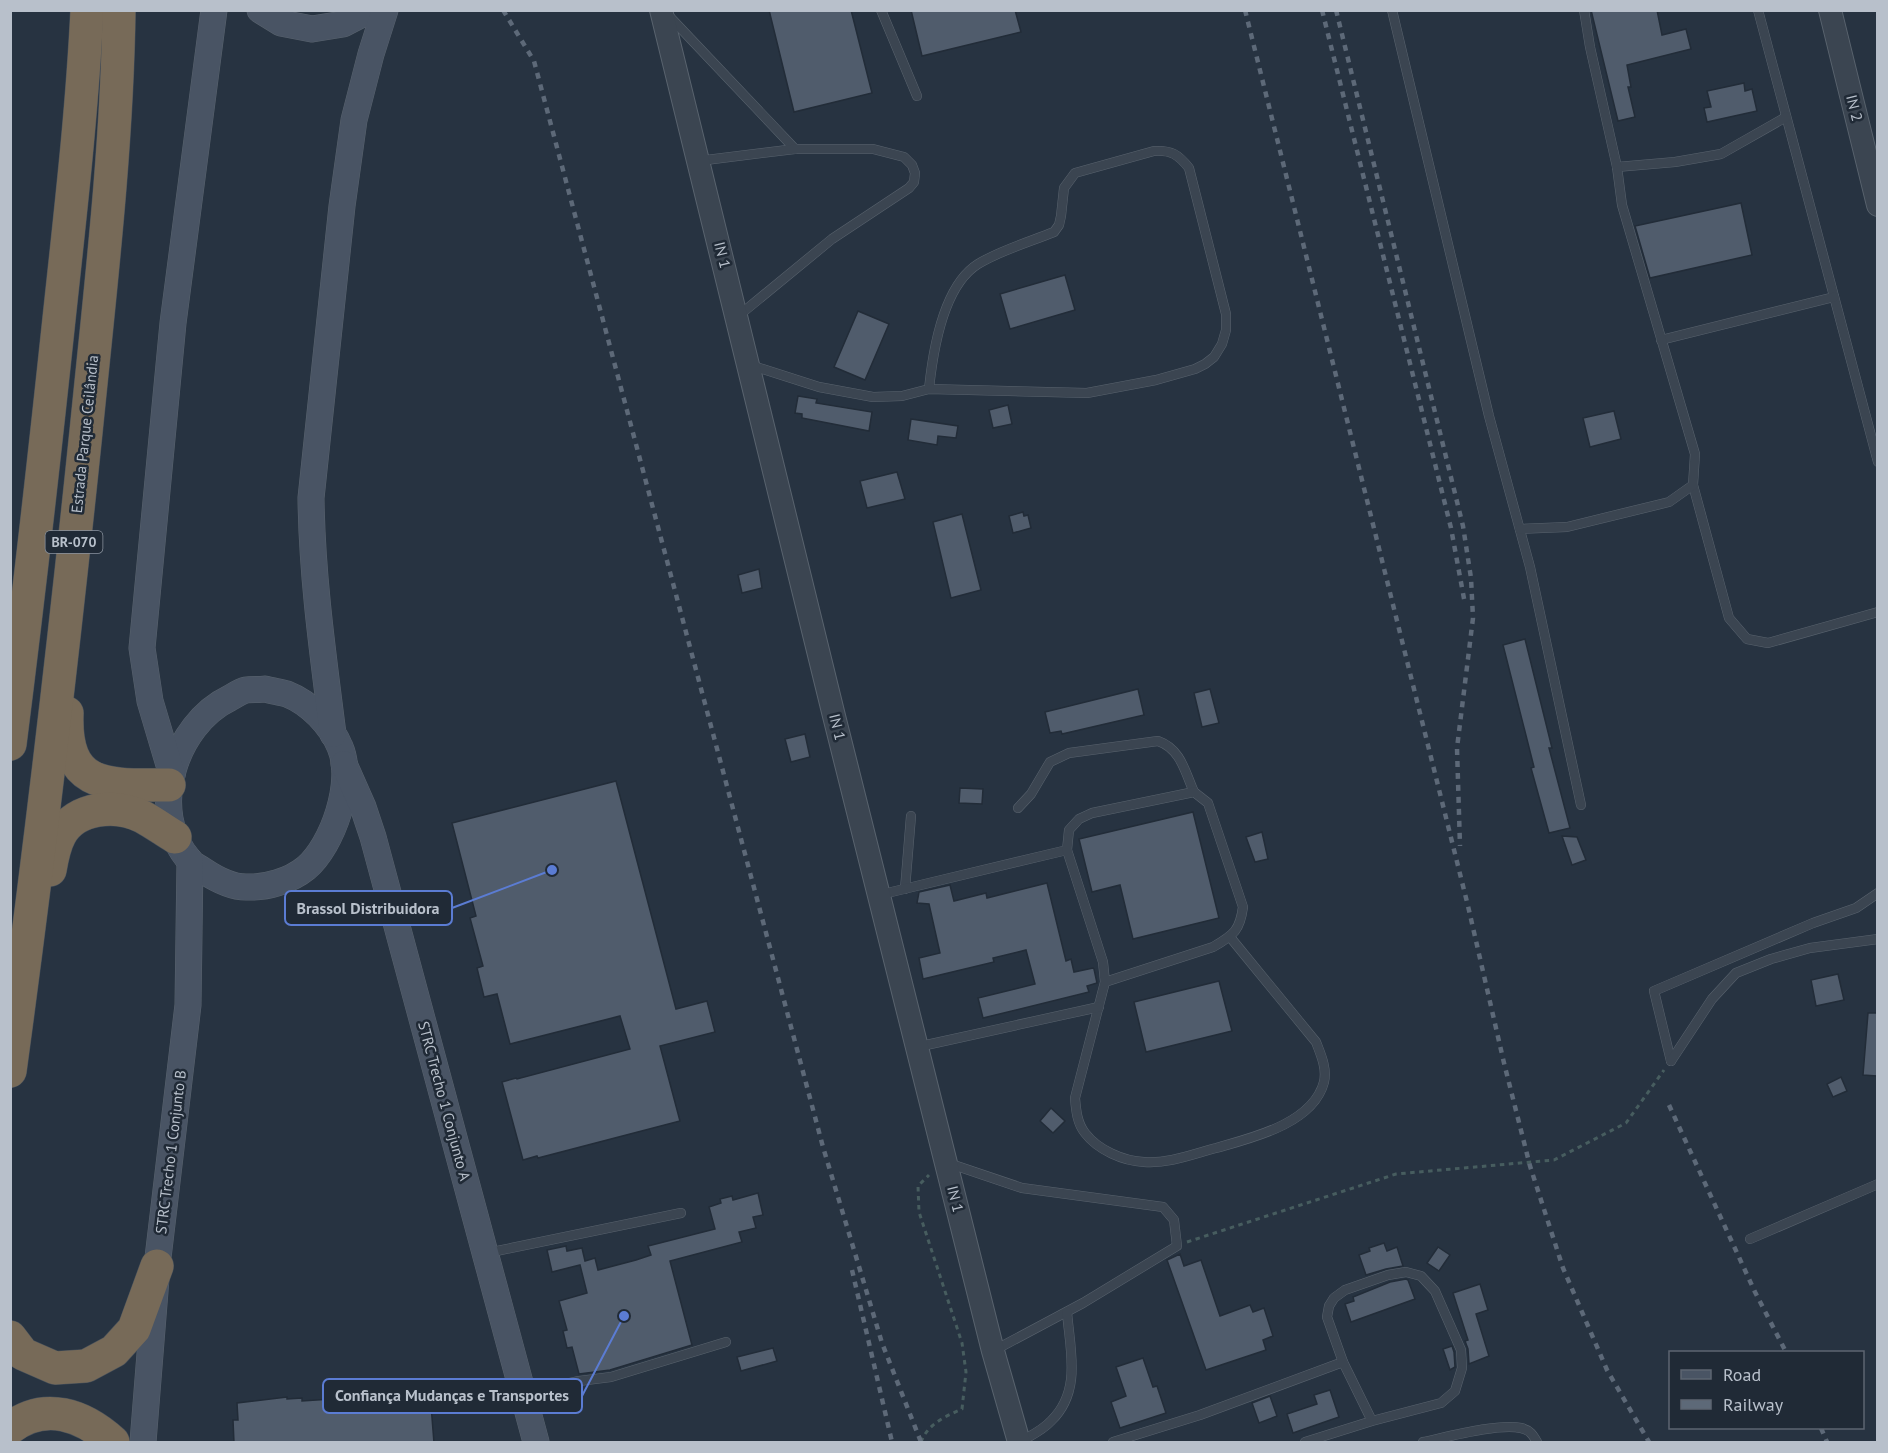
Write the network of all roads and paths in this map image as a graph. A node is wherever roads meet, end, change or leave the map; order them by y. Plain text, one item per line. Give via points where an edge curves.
1 (87, 10) edge
2 (119, 10) edge
3 (214, 10) edge
4 (260, 10) edge
5 (370, 10) edge
6 (385, 10) edge
7 (662, 10) edge
8 (881, 10) edge
9 (1392, 10) edge
10 (1584, 10) edge
11 (1758, 10) edge
12 (1830, 10) edge
13 (917, 96) dead end
14 (1786, 117) junction
15 (795, 149) junction
16 (698, 161) junction
17 (1617, 167) junction
18 (1878, 205) edge
19 (1834, 297) junction
20 (737, 317) junction
21 (1661, 340) junction
22 (748, 364) junction
23 (929, 389) junction
24 (1878, 462) edge
25 (1693, 485) junction
26 (1520, 529) junction
27 (68, 604) junction
28 (1878, 612) edge
29 (333, 734) junction
30 (10, 744) edge
31 (344, 764) junction
32 (171, 780) junction
33 (1194, 792) junction
34 (1581, 805) dead end
35 (1018, 808) dead end
36 (911, 816) dead end
37 (182, 849) junction
38 (1066, 850) junction
39 (905, 889) junction
40 (1878, 893) edge
41 (879, 895) junction
42 (1230, 937) junction
43 (1878, 939) edge
44 (24, 968) junction
45 (1105, 982) junction
46 (1099, 1007) junction
47 (917, 1047) junction
48 (1671, 1061) junction
49 (10, 1071) edge
50 (946, 1162) junction
51 (1878, 1184) edge
52 (681, 1213) dead end
53 (1750, 1239) dead end
54 (1177, 1246) junction
55 (485, 1253) junction
56 (157, 1266) junction
57 (1067, 1312) junction
58 (10, 1337) edge
59 (726, 1342) dead end
60 (993, 1352) junction
61 (1343, 1362) junction
62 (523, 1394) junction
63 (1372, 1421) junction
64 (10, 1428) edge
65 (113, 1443) edge
66 (143, 1443) edge
67 (536, 1443) edge
68 (921, 1443) edge
69 (1020, 1443) edge
70 (1113, 1443) edge
71 (1305, 1443) edge
72 (1423, 1443) edge
73 (1537, 1443) edge

1 - 30 highway, BR-070 via 68,239
2 - 27 highway, Estrada Parque Ceilândia / BR-070 via 118,90
3 - 32 main road via 173,322 142,648 150,701
4 - 5 main road via 281,23 312,29 344,24
6 - 29 main road via 354,120 311,498 315,587
7 - 15 lane
7 - 16 street, IN 1
8 - 13 lane
9 - 26 lane via 1489,416
10 - 17 lane
11 - 14 lane
12 - 18 street, IN 2
14 - 17 lane via 1721,154
14 - 19 lane
15 - 16 lane
15 - 20 lane via 890,152 912,165 914,182 832,239
16 - 20 street, IN 1
17 - 21 lane via 1622,205
19 - 21 lane
19 - 24 lane
20 - 22 street, IN 1
21 - 25 lane via 1695,454
22 - 23 lane via 819,387 873,397 902,396
22 - 41 street, IN 1
23 - 23 lane via 936,343 954,290 976,265 1054,232 1059,225 1064,188 1075,173 1154,151 1167,150 1182,159 1189,168 1226,314 1226,330 1214,357 1195,369 1088,393
25 - 26 lane via 1669,502 1567,526
25 - 28 lane via 1729,618 1747,639 1768,643
26 - 34 lane
27 - 32 highway via 66,734 79,767 91,777 127,785
27 - 44 highway, Estrada Parque Ceilândia / BR-070
29 - 31 main road
29 - 32 main road via 310,707 287,694 246,690 221,702 198,722 181,750
31 - 37 main road via 344,795 320,852 305,868 279,883 245,888 217,879
31 - 55 main road, STRC Trecho 1 Conjunto A via 373,837
32 - 37 main road via 168,808
33 - 35 lane via 1176,752 1158,741 1068,753 1050,762
33 - 38 lane via 1085,816 1069,830
33 - 42 lane via 1208,803 1243,907 1240,924
36 - 39 lane
37 - 44 highway via 143,817 124,810 87,813 70,822 55,847
37 - 56 main road, STRC Trecho 1 Conjunto B via 188,1005
38 - 39 lane
38 - 45 lane via 1103,962
39 - 41 lane
40 - 48 lane via 1856,908 1654,991
41 - 47 street, IN 1
42 - 45 lane via 1213,947
42 - 46 lane via 1316,1042 1324,1063 1324,1082 1314,1100 1296,1117 1263,1135 1170,1160 1144,1162 1120,1158 1100,1146 1084,1132 1076,1114 1075,1098
43 - 48 lane via 1810,948 1736,974 1712,999
44 - 49 highway, Estrada Parque Ceilândia / BR-070
45 - 46 lane
46 - 47 lane
47 - 50 street, IN 1
48 - 54 path via 1626,1123 1554,1160 1396,1174
50 - 54 lane via 1022,1188 1163,1207 1174,1220
50 - 60 street, IN 1
50 - 68 path via 942,1161 918,1186 919,1212 962,1343 966,1372 962,1409 941,1418 927,1430
51 - 53 lane
52 - 55 lane
54 - 57 lane
55 - 62 main road, STRC Trecho 1 Conjunto A
56 - 58 highway via 134,1329 114,1351 86,1365 55,1368 23,1354
56 - 66 main road, STRC Trecho 1 Conjunto B
57 - 60 lane
57 - 69 lane via 1073,1379 1066,1403 1050,1422
59 - 62 lane via 611,1377
60 - 69 street, IN 1
61 - 63 lane
61 - 63 lane via 1327,1317 1334,1298 1346,1290 1406,1272 1421,1276 1435,1291 1461,1350 1462,1368 1455,1391 1441,1403
61 - 70 lane
62 - 67 main road, STRC Trecho 1 Conjunto A
63 - 71 lane
64 - 65 highway via 24,1418 51,1413 78,1419
72 - 73 lane via 1485,1429 1520,1427 1532,1433

